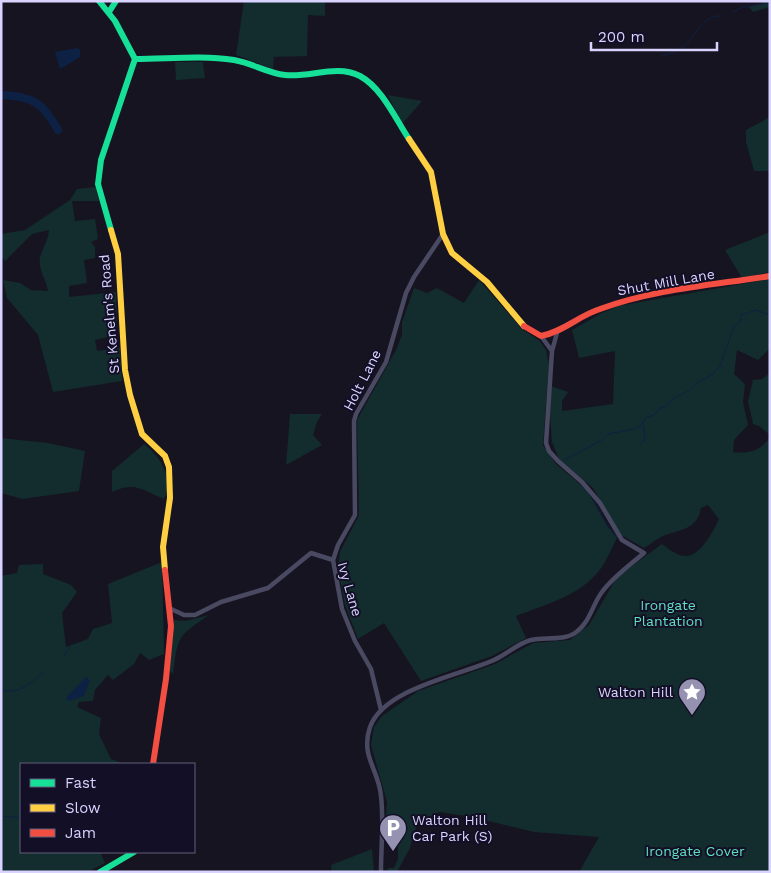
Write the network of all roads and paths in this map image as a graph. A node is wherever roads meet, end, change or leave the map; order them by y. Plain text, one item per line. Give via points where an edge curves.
1 (99, 1) edge
2 (116, 1) edge
3 (108, 12) junction
4 (135, 58) junction
5 (443, 234) junction
6 (770, 276) edge
7 (556, 333) junction
8 (542, 336) junction
9 (552, 351) junction
10 (333, 560) junction
11 (169, 608) junction
12 (381, 710) junction
13 (153, 763) edge
14 (132, 853) edge
15 (100, 872) edge
16 (382, 872) edge

1 - 3 street
2 - 3 street
3 - 4 street
4 - 5 street via 224,58 284,75 337,69 362,76 374,87 431,172
4 - 11 street, St Kenelm's Road via 104,152 98,184 118,254 125,370 130,395 142,434 165,456 169,466 170,498 163,547
5 - 8 street via 457,259 487,282 525,327
5 - 10 street, Holt Lane via 406,293 386,362 356,414 354,515
6 - 7 street, Shut Mill Lane via 656,294 598,308
7 - 8 street, Shut Mill Lane
7 - 9 street
8 - 9 street
9 - 12 street via 547,433 549,451 600,503 622,540 644,553 601,592 589,618 570,636 530,640 495,660 416,688
10 - 11 street, Ivy Lane via 310,554 268,588 220,602 195,616
10 - 12 street, Ivy Lane via 342,609 371,669
11 - 13 street, St Kenelm's Road via 171,626 166,678
12 - 16 street via 370,728 367,747 381,793
14 - 15 street

